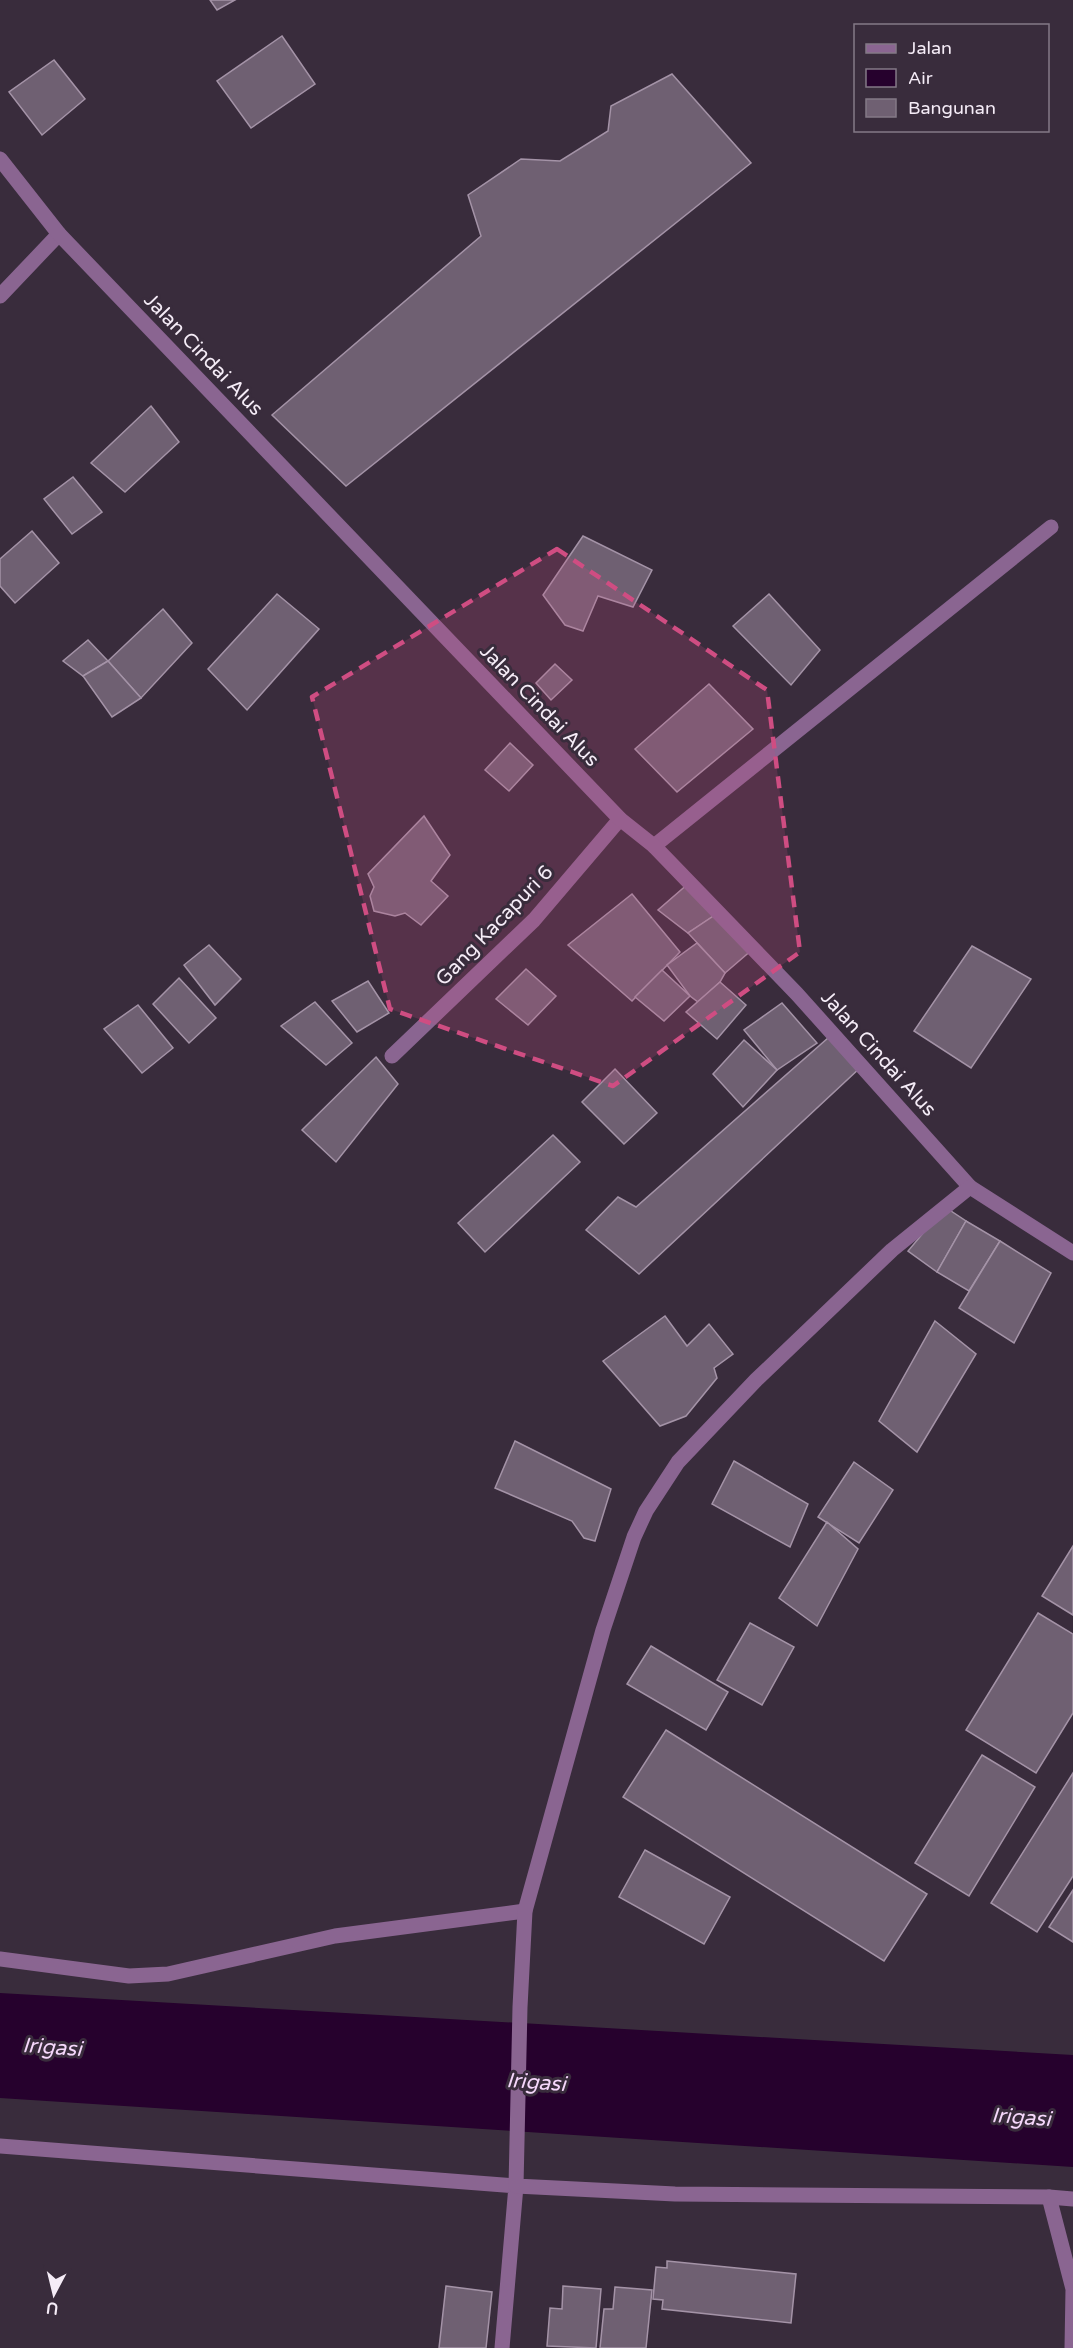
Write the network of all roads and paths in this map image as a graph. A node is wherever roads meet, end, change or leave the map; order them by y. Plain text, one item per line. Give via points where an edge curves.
1 (0, 159) edge
2 (59, 234) junction
3 (0, 296) edge
4 (1051, 527) dead end
5 (620, 819) junction
6 (654, 846) junction
7 (392, 1056) dead end
8 (970, 1187) junction
9 (1073, 1253) edge
10 (525, 1911) junction
11 (0, 1959) edge
12 (0, 2146) edge
13 (516, 2186) junction
14 (1049, 2197) junction
15 (1073, 2199) edge
16 (502, 2348) edge
17 (1072, 2348) edge

1 - 2 street, Jalan Cindai Alus
2 - 3 street
2 - 5 street, Jalan Cindai Alus
4 - 6 street
5 - 6 street, Jalan Cindai Alus
5 - 7 street, Gang Kacapuri 6 via 534,920
6 - 8 street, Jalan Cindai Alus via 797,994
8 - 9 street, Jalan Cindai Alus
8 - 10 street via 892,1250 756,1380 678,1462 646,1511 603,1630
10 - 11 street via 335,1936 168,1974 129,1976
10 - 13 street
12 - 13 street
13 - 14 street via 675,2194
13 - 16 street
14 - 15 street
14 - 17 street via 1073,2289

